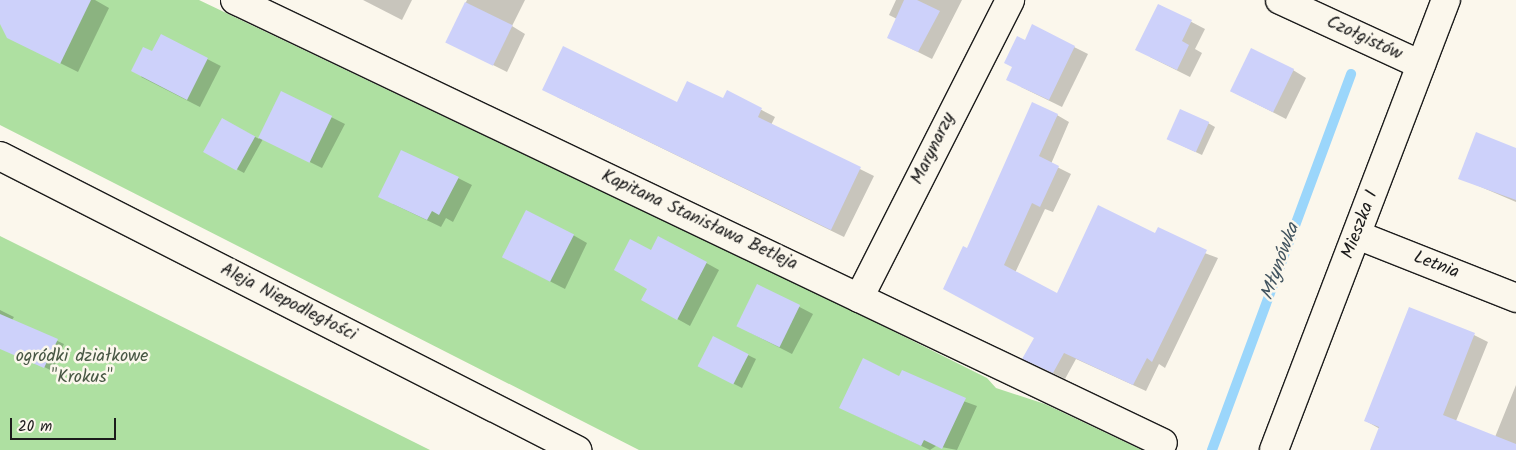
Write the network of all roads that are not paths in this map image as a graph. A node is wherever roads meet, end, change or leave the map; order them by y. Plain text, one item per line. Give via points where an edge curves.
1 (235, 0) edge
2 (1010, 0) edge
3 (1280, 0) edge
4 (1446, 0) edge
5 (1410, 61) junction
6 (0, 156) edge
7 (1357, 235) junction
8 (859, 298) junction
9 (1516, 298) edge
10 (1162, 443) dead end
11 (577, 450) edge
12 (1274, 450) edge

1 - 8 street, Kapitana Stanisława Betleja
2 - 8 street, Marynarzy
3 - 5 street, Czołgistów
4 - 5 street, Mieszka I
5 - 7 street, Mieszka I
6 - 11 street, Aleja Niepodległości
7 - 9 street, Letnia
7 - 12 street, Mieszka I
8 - 10 street, Kapitana Stanisława Betleja

